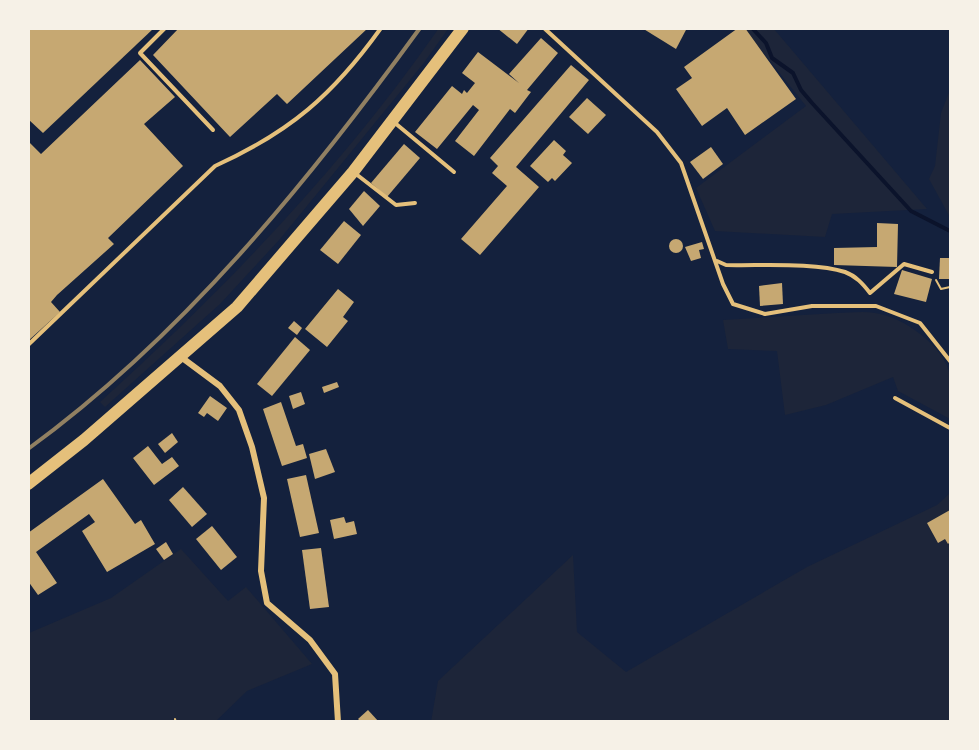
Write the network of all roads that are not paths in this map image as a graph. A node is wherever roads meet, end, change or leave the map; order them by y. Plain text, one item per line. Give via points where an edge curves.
1 (165, 28) edge
2 (381, 28) edge
3 (463, 28) edge
4 (544, 28) edge
5 (392, 120) junction
6 (213, 130) dead end
7 (353, 172) junction
8 (454, 172) dead end
9 (415, 203) dead end
10 (717, 261) junction
11 (932, 272) road end
12 (28, 345) edge
13 (181, 357) junction
14 (951, 361) edge
15 (896, 398) dead end
16 (951, 428) edge
17 (28, 484) edge
18 (338, 722) edge

1 - 6 lane via 140,53
2 - 12 lane via 352,69 323,99 282,130 215,166
3 - 5 main road
4 - 10 lane via 657,132 681,163
5 - 7 main road
5 - 8 lane
7 - 9 lane via 396,205
7 - 13 main road via 237,307
10 - 11 lane via 726,265 846,272 860,280 870,293 904,264
10 - 14 lane via 733,304 765,314 812,306 876,306 920,323
13 - 17 main road
13 - 18 street via 220,386 239,410 264,498 261,571 267,603 310,640 335,674
15 - 16 lane

